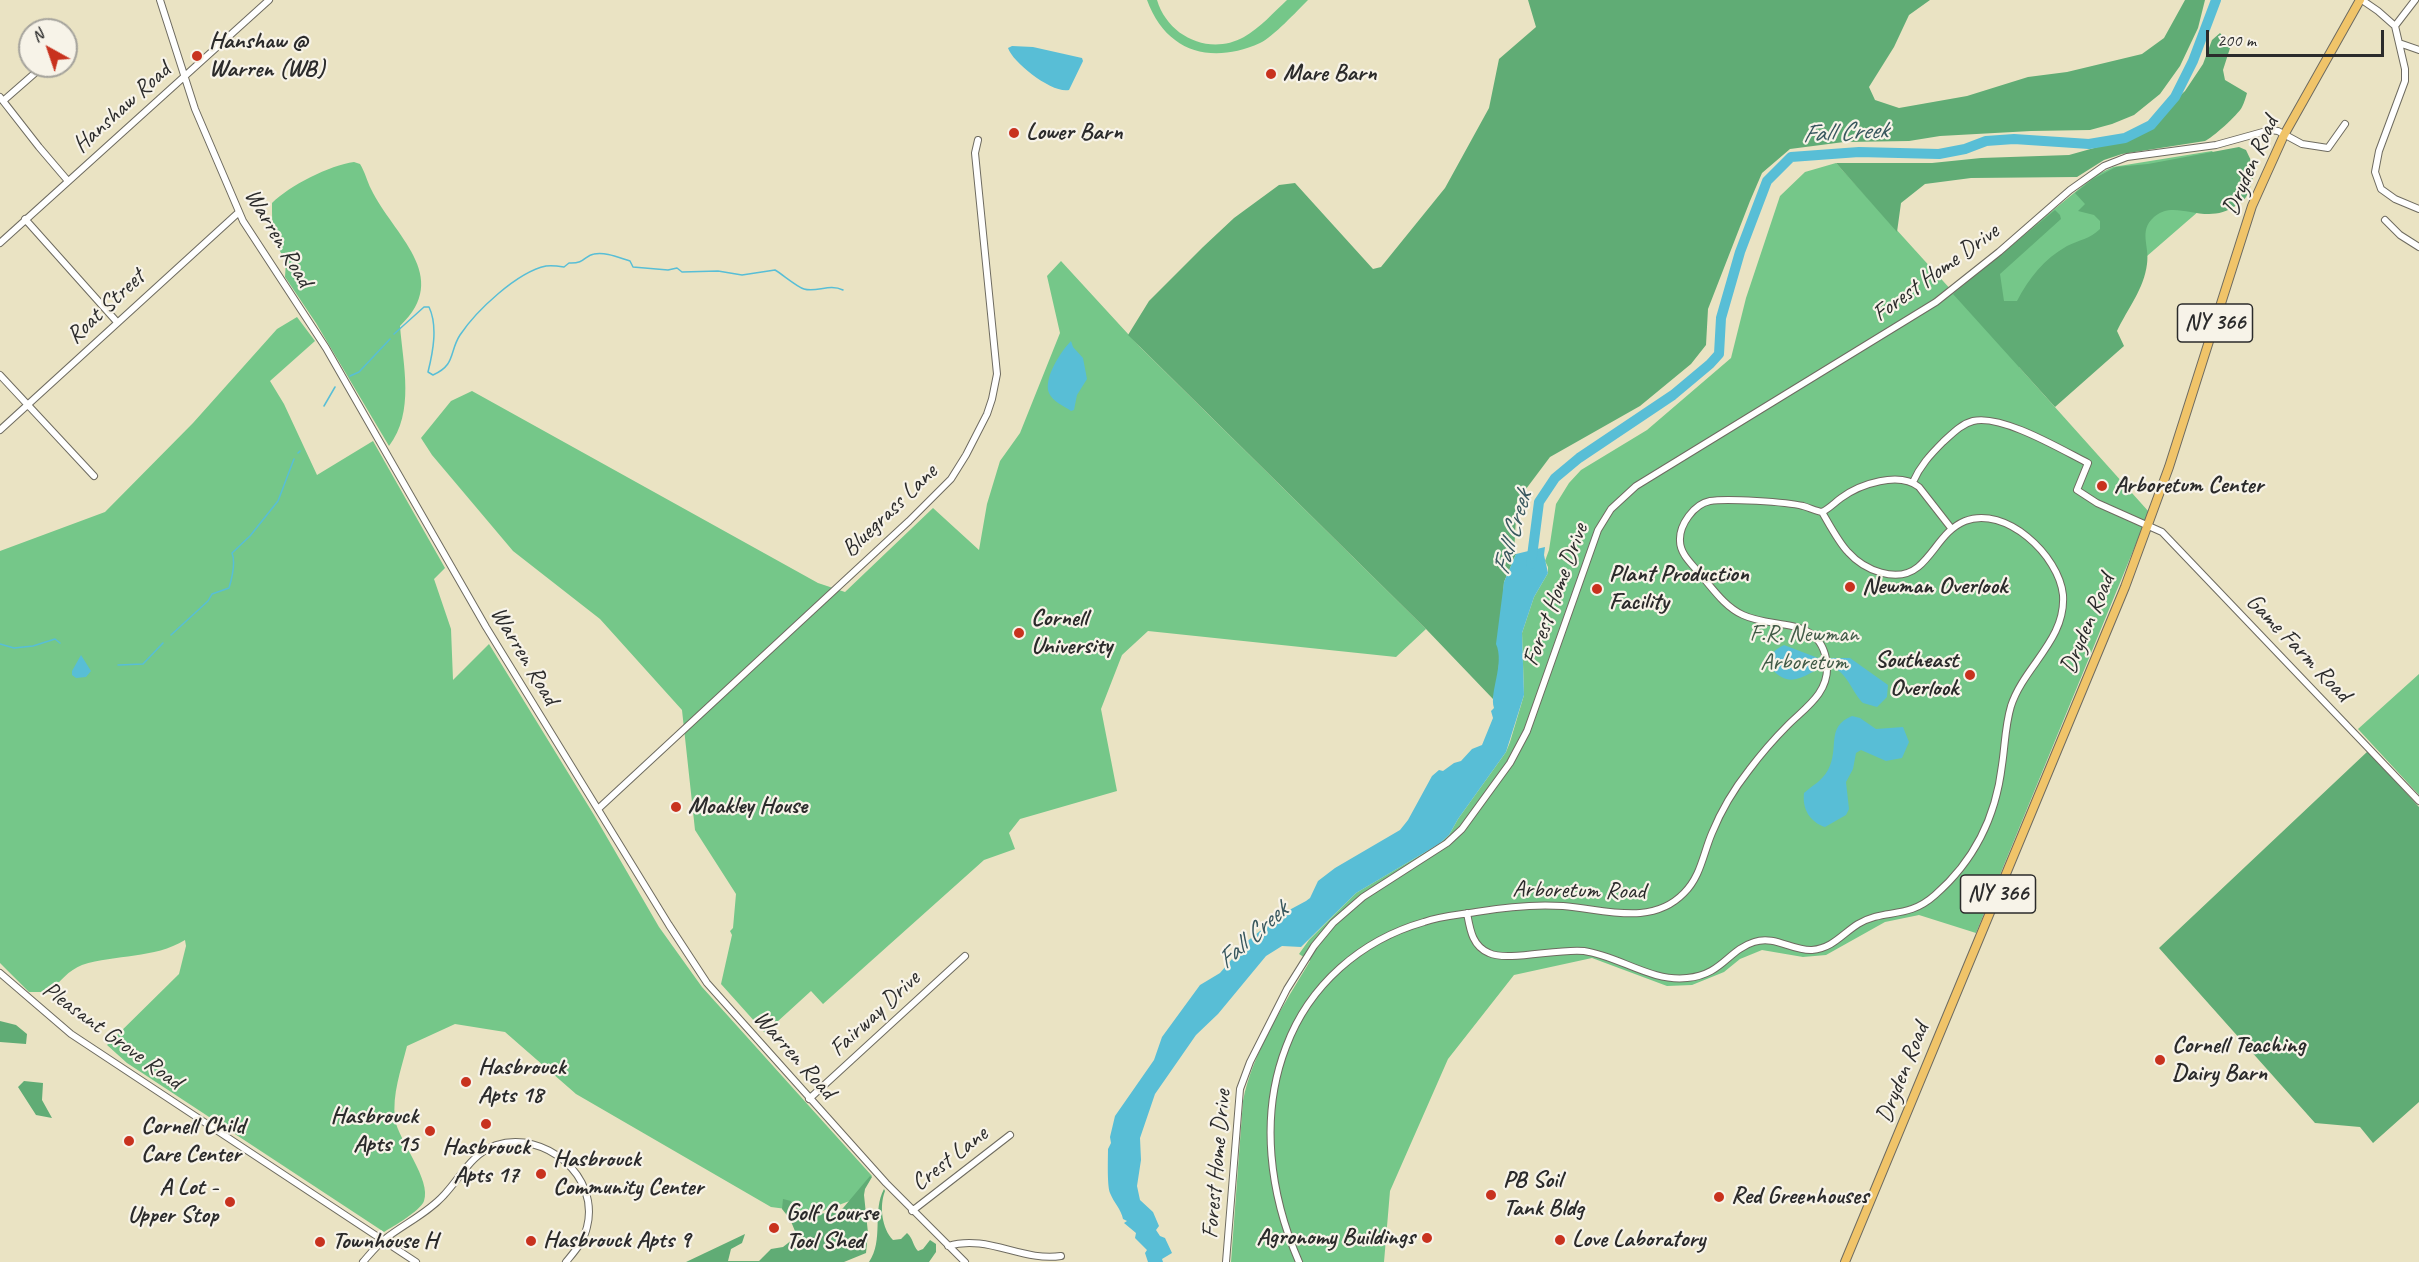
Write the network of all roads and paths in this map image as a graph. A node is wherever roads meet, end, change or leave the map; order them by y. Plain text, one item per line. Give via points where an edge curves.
1 (160, 0) edge
2 (269, 0) edge
3 (2361, 0) edge
4 (2415, 0) edge
5 (2396, 26) junction
6 (2398, 44) junction
7 (2419, 50) edge
8 (184, 76) junction
9 (28, 78) edge
10 (1, 99) edge
11 (2345, 124) dead end
12 (2284, 135) junction
13 (978, 140) dead end
14 (68, 181) junction
15 (2419, 209) edge
16 (239, 212) junction
17 (25, 219) junction
18 (2385, 220) dead end
19 (0, 243) edge
20 (2419, 247) edge
21 (117, 322) junction
22 (0, 375) edge
23 (27, 405) junction
24 (0, 430) edge
25 (94, 477) dead end
26 (1913, 482) junction
27 (1822, 512) junction
28 (2148, 525) junction
29 (1952, 528) junction
30 (2419, 801) edge
31 (598, 809) junction
32 (1467, 913) junction
33 (965, 956) dead end
34 (0, 973) edge
35 (809, 1099) junction
36 (1011, 1135) dead end
37 (912, 1211) junction
38 (383, 1240) junction
39 (948, 1246) junction
40 (1061, 1256) dead end
41 (363, 1262) edge
42 (416, 1262) edge
43 (566, 1262) edge
44 (965, 1262) edge
45 (1226, 1262) edge
46 (1299, 1262) edge
47 (1845, 1262) edge

1 - 8 street, Warren Road
2 - 8 street, Hanshaw Road
3 - 5 street
3 - 12 main road, Dryden Road / NY 366
4 - 5 street
5 - 6 street
6 - 7 street
6 - 15 street via 2405,81 2375,172 2381,189
8 - 14 street, Hanshaw Road
8 - 16 street, Warren Road
9 - 10 street
10 - 14 street
11 - 12 street, Forest Home Drive via 2328,148 2302,144
12 - 28 main road, Dryden Road / NY 366 via 2252,206
12 - 45 street, Forest Home Drive via 2270,130 2216,145 2133,155 2104,165 1936,302 1619,500 1598,530 1527,731 1510,764 1447,843 1363,897 1333,923 1287,989 1240,1089
13 - 31 street, Bluegrass Lane via 975,153 997,374 987,414 958,468 900,529
14 - 17 street, Hanshaw Road
16 - 21 street, Roat Street
16 - 31 street, Warren Road via 331,357 486,627
17 - 19 street, Hanshaw Road
17 - 21 street
18 - 20 street
21 - 23 street, Roat Street
22 - 23 street
23 - 24 street, Roat Street
23 - 25 street
26 - 27 street via 1885,479 1849,493
26 - 28 street, Game Farm Road via 1926,460 1959,428 1974,421 1989,421 2011,426 2088,463 2077,490
26 - 29 street
27 - 29 street via 1853,557 1870,568 1892,574 1907,573 1917,567
27 - 32 street, Arboretum Road via 1800,505 1713,501 1702,504 1681,529 1680,542 1686,557 1730,607 1751,618 1800,627 1818,642 1827,671 1818,696 1766,750 1730,798 1712,832 1697,876 1683,894 1658,910 1636,914 1562,906
28 - 30 street, Game Farm Road via 2180,550
28 - 47 main road, Dryden Road / NY 366 via 2126,587
29 - 32 street via 1968,520 1987,518 2028,538 2042,549 2056,569 2062,607 2054,637 2023,680 2011,706 1998,790 1985,829 1965,864 1933,897 1907,912 1865,921 1821,948 1806,950 1761,940 1744,947 1715,970 1684,978 1656,975 1584,951 1494,955 1474,940
31 - 35 street, Warren Road via 703,979
32 - 46 street, Arboretum Road via 1408,926 1370,945 1337,970 1297,1022 1280,1063 1270,1123 1278,1200
33 - 35 street, Fairway Drive
34 - 38 street, Pleasant Grove Road via 71,1034
35 - 37 street, Warren Road
36 - 37 street, Crest Lane
37 - 39 street, Warren Road
38 - 41 street
38 - 42 street, Pleasant Grove Road
38 - 43 street via 436,1203 479,1155 500,1144 521,1143 540,1146 560,1157 585,1188 589,1207 587,1227 580,1245
39 - 40 street via 978,1244 1039,1259
39 - 44 street, Warren Road

